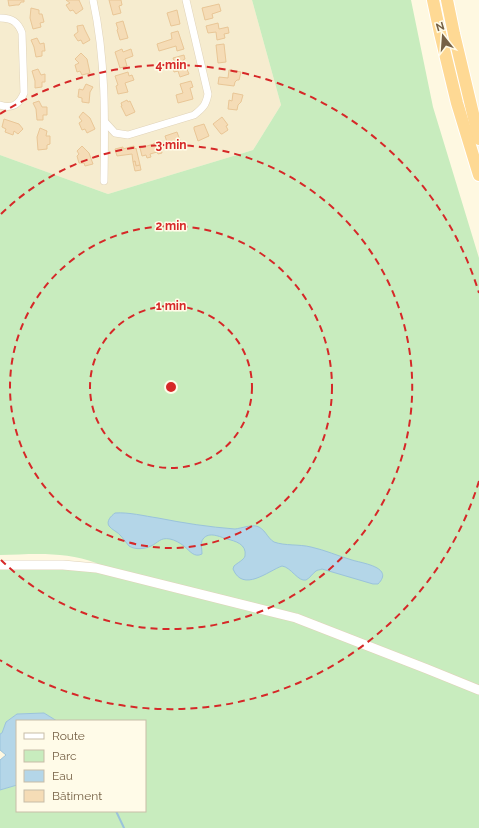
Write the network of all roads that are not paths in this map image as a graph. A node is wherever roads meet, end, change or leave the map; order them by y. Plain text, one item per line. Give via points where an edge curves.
1 (93, 0) edge
2 (186, 0) edge
3 (433, 0) edge
4 (447, 0) edge
5 (0, 18) edge
6 (0, 106) edge
7 (105, 122) junction
8 (479, 139) edge
9 (479, 175) edge
10 (104, 180) dead end
11 (0, 565) edge
12 (479, 690) edge

1 - 7 street via 102,58
2 - 7 street via 208,94 202,109 194,115 128,135 115,133
3 - 9 highway via 457,103
4 - 8 highway
5 - 6 street via 8,18 15,22 22,34 24,93 18,104
7 - 10 street
11 - 12 street via 96,568 296,618

